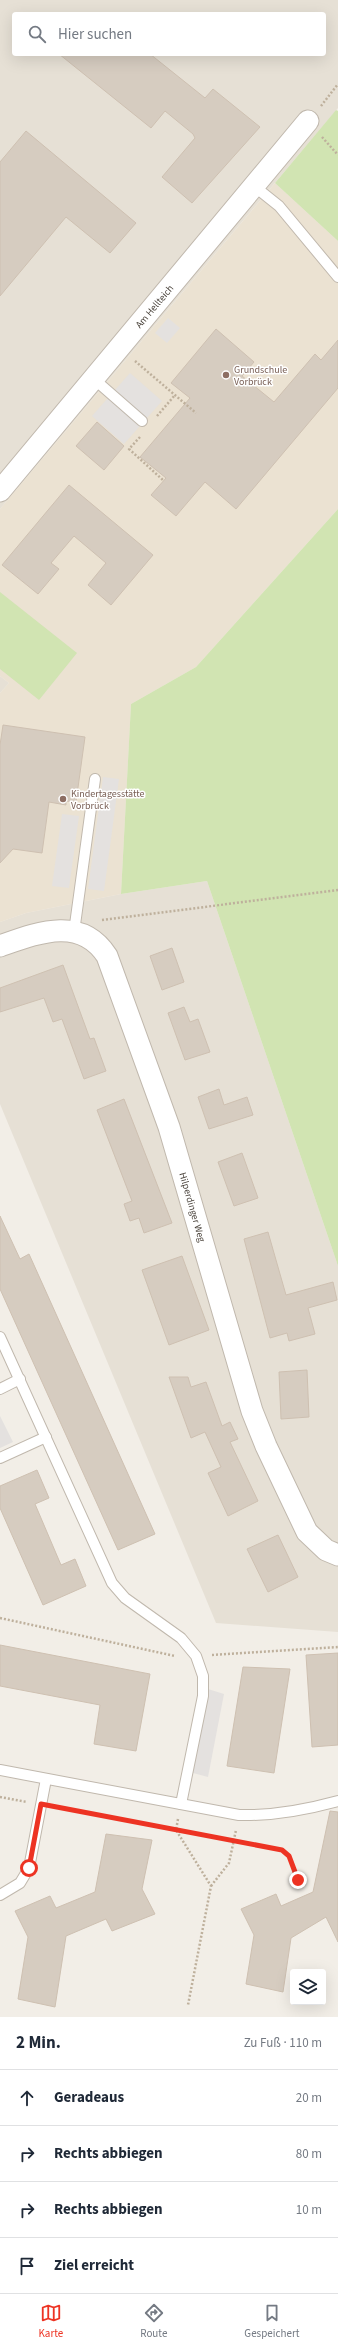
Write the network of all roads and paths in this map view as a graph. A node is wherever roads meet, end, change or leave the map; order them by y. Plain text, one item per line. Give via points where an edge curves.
1 (338, 84) edge
2 (308, 121) joint
3 (254, 186) junction
4 (338, 277) edge
5 (119, 348) junction
6 (94, 379) junction
7 (175, 395) junction
8 (196, 413) dead end
9 (146, 423) junction
10 (164, 481) dead end
11 (0, 491) edge
12 (95, 779) dead end
13 (338, 890) edge
14 (80, 933) junction
15 (0, 946) edge
16 (0, 1337) edge
17 (20, 1379) junction
18 (0, 1389) edge
19 (46, 1437) junction
20 (0, 1458) edge
21 (338, 1555) edge
22 (0, 1770) edge
23 (46, 1779) junction
24 (0, 1797) edge
25 (338, 1801) edge
26 (41, 1804) junction
27 (181, 1804) junction
28 (239, 1815) junction
29 (176, 1830) junction
30 (234, 1840) junction
31 (298, 1880) dead end
32 (211, 1886) junction
33 (0, 1895) edge
34 (188, 2005) dead end

1 - 2 path
2 - 3 street, Am Hellteich
3 - 4 lane via 279,206
3 - 5 street, Am Hellteich
5 - 6 street, Am Hellteich
5 - 7 path
6 - 9 lane
6 - 11 street, Am Hellteich
7 - 8 path
7 - 9 path
9 - 10 path via 129,449
12 - 14 lane
13 - 14 path via 96,921
14 - 15 street via 66,930 40,933
14 - 21 street, Hilperdinger Weg via 99,944 107,956 169,1128 252,1410 266,1446 307,1532 326,1550
16 - 17 lane
17 - 18 lane
17 - 19 lane
19 - 20 lane
19 - 27 lane via 112,1583 125,1598 182,1638 196,1656 203,1676 203,1696
22 - 23 lane
23 - 26 lane
23 - 27 lane
24 - 26 path
25 - 28 lane via 293,1813
26 - 29 path
26 - 33 lane via 29,1868 20,1883
27 - 28 lane
27 - 29 path
28 - 30 path
29 - 30 path
29 - 32 path
30 - 31 path via 282,1850 289,1856
30 - 32 path via 229,1863
32 - 34 path

